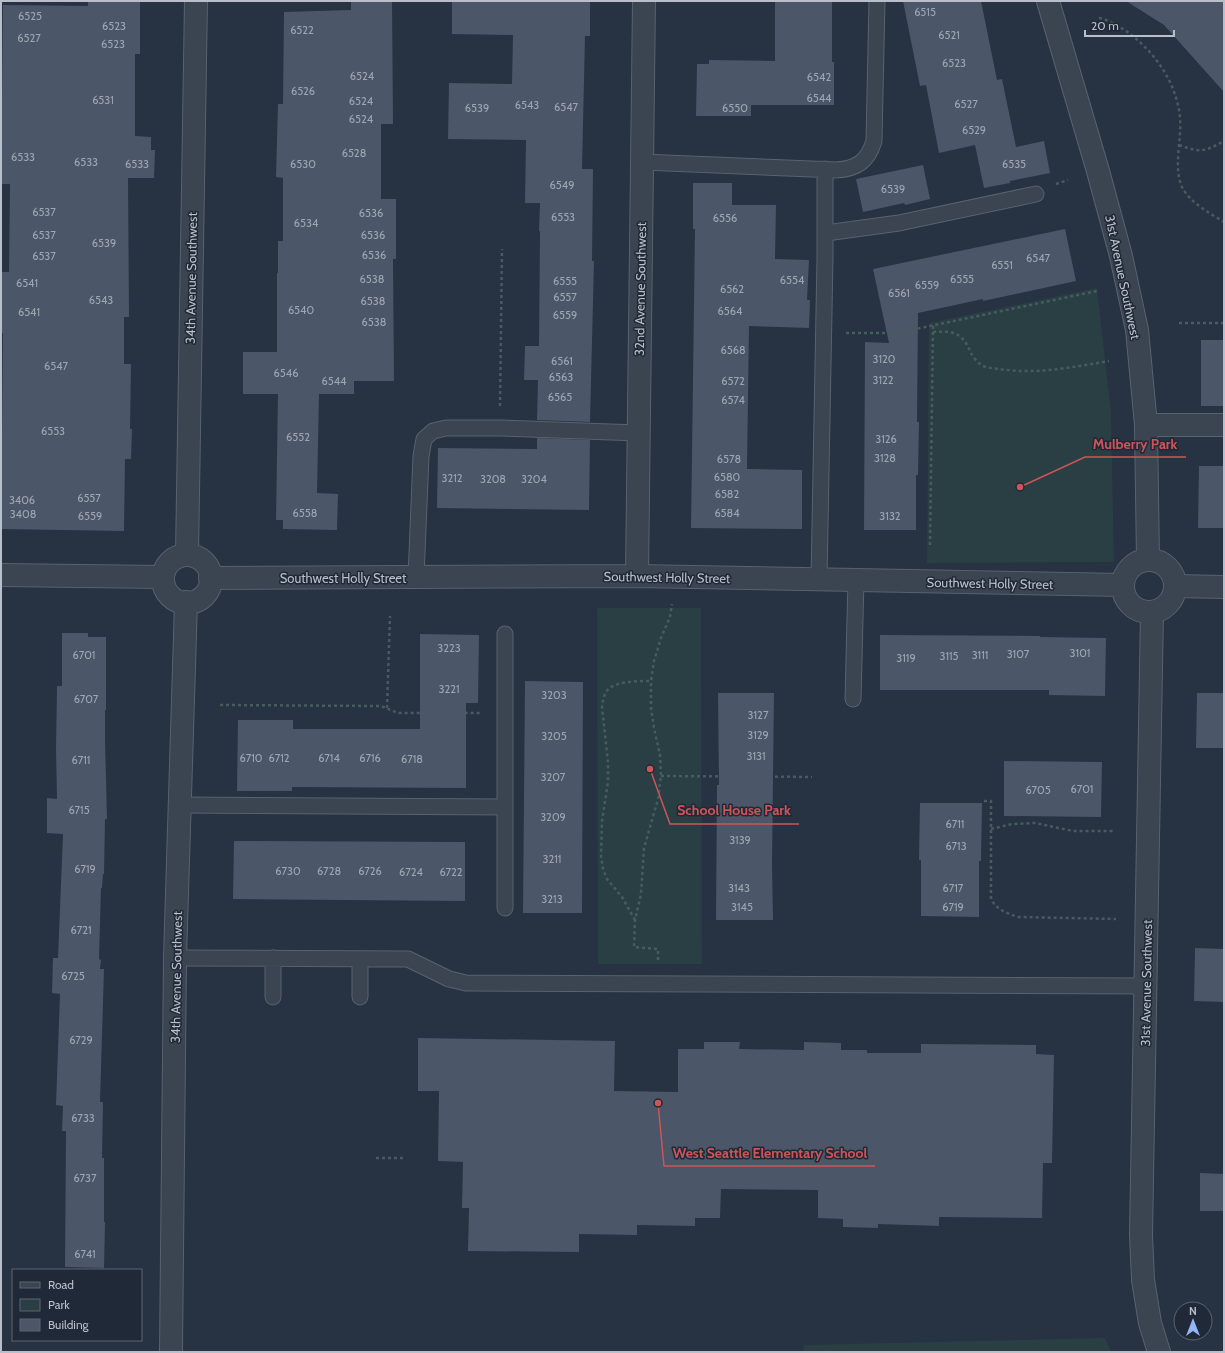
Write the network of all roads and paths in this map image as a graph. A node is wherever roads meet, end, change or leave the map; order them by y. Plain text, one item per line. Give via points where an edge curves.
1 (196, 1) edge
2 (644, 1) edge
3 (877, 1) edge
4 (1048, 1) edge
5 (1099, 18) dead end
6 (1224, 141) edge
7 (1179, 145) junction
8 (642, 162) junction
9 (825, 170) junction
10 (1036, 194) dead end
11 (1224, 222) edge
12 (826, 233) junction
13 (502, 248) dead end
14 (1097, 291) dead end
15 (1179, 323) dead end
16 (1224, 323) edge
17 (933, 326) junction
18 (933, 332) junction
19 (840, 334) dead end
20 (1109, 361) dead end
21 (1146, 424) junction
22 (1224, 424) edge
23 (500, 428) junction
24 (638, 433) junction
25 (930, 545) dead end
26 (187, 555) junction
27 (1148, 560) junction
28 (1, 576) edge
29 (637, 576) junction
30 (163, 577) junction
31 (416, 577) junction
32 (210, 578) junction
33 (819, 579) junction
34 (856, 580) junction
35 (1123, 585) junction
36 (1175, 586) junction
37 (1224, 587) edge
38 (186, 602) junction
39 (672, 602) dead end
40 (1152, 612) junction
41 (390, 616) dead end
42 (505, 634) dead end
43 (651, 681) junction
44 (853, 700) dead end
45 (220, 705) dead end
46 (387, 708) junction
47 (487, 713) dead end
48 (661, 776) junction
49 (812, 777) dead end
50 (984, 801) dead end
51 (180, 805) junction
52 (505, 807) junction
53 (991, 829) junction
54 (1114, 831) dead end
55 (505, 908) dead end
56 (1116, 919) dead end
57 (635, 920) junction
58 (175, 958) junction
59 (273, 958) junction
60 (360, 959) junction
61 (658, 962) dead end
62 (1146, 986) junction
63 (273, 997) dead end
64 (360, 997) dead end
65 (376, 1158) dead end
66 (405, 1158) dead end
67 (171, 1352) edge
68 (1159, 1352) edge

1 - 26 street, 34th Avenue Southwest
2 - 8 street, 32nd Avenue Southwest
3 - 9 lane via 874,141 871,151 865,160 847,170
4 - 21 street, 31st Avenue Southwest via 1121,256 1137,330
5 - 7 path via 1116,25 1133,37 1157,60 1165,72 1178,107
6 - 7 path via 1206,151
7 - 11 path via 1178,164 1182,187 1188,196
8 - 9 lane
8 - 24 street, 32nd Avenue Southwest
9 - 12 lane
10 - 12 lane via 899,223
12 - 33 lane
13 - 23 path
14 - 17 path
15 - 16 path
17 - 18 path
17 - 19 path via 892,332
18 - 20 path via 960,336 981,365 1005,370 1044,371
18 - 25 path
21 - 22 street
21 - 27 street, 31st Avenue Southwest
23 - 24 lane
23 - 31 lane via 446,428 433,431 424,439 421,456
24 - 29 street, 32nd Avenue Southwest
26 - 30 street via 176,557 170,562
26 - 32 street via 200,559 206,565
27 - 35 street via 1130,568
27 - 36 street via 1160,562 1168,567 1173,574
28 - 30 street
29 - 31 street, Southwest Holly Street
29 - 33 street, Southwest Holly Street
30 - 38 street via 163,583 170,596
31 - 32 street, Southwest Holly Street
32 - 38 street via 204,595 198,600
33 - 34 street, Southwest Holly Street
34 - 35 street, Southwest Holly Street
34 - 44 lane
35 - 40 street via 1124,594 1131,605 1143,612
36 - 37 street
36 - 40 street via 1173,598 1168,604 1161,610
38 - 51 street, 34th Avenue Southwest
39 - 43 path via 670,617 654,661
40 - 62 street, 31st Avenue Southwest
41 - 46 path
42 - 52 lane
43 - 48 path
43 - 57 path via 632,682 610,688 606,691 602,707 608,762 608,782 602,821 603,869
45 - 46 path
46 - 47 path via 398,713
48 - 49 path
48 - 57 path via 658,799 644,848 641,894
50 - 53 path via 990,801
51 - 52 lane
51 - 58 street, 34th Avenue Southwest
52 - 55 lane
53 - 54 path via 1012,824 1035,823 1073,831
53 - 56 path via 991,899 995,906 1018,917
57 - 61 path via 634,947 658,949
58 - 59 lane
58 - 67 street, 34th Avenue Southwest
59 - 60 lane
59 - 63 lane
60 - 62 lane via 408,959 449,979 466,983
60 - 64 lane
62 - 68 street, 31st Avenue Southwest via 1141,1235 1143,1280 1150,1324
65 - 66 path

